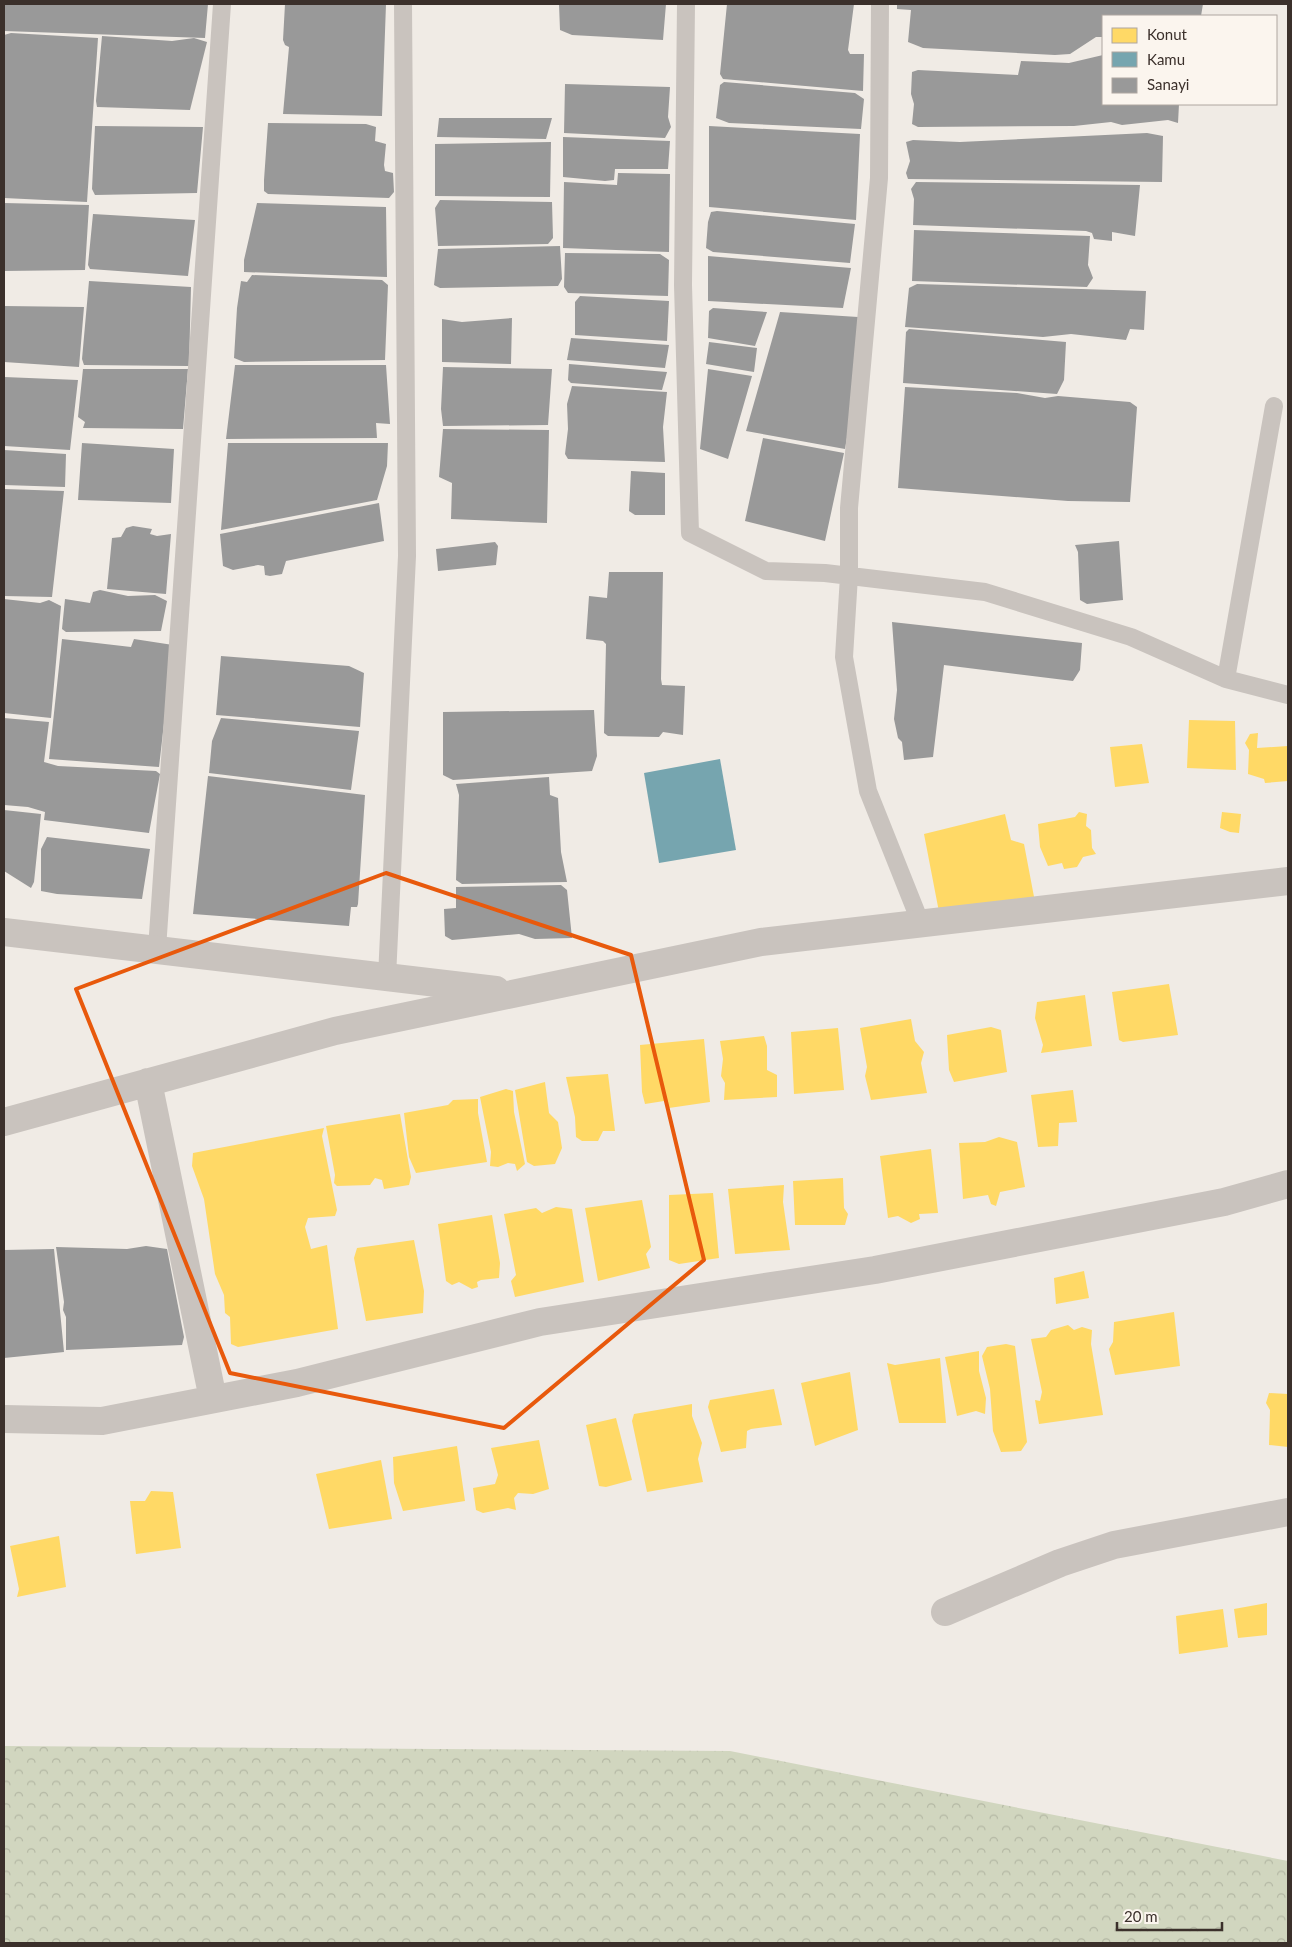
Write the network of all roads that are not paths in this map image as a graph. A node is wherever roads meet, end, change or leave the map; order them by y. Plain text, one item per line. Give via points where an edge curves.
1 (222, 4) edge
2 (403, 4) edge
3 (686, 4) edge
4 (880, 4) edge
5 (1274, 406) dead end
6 (849, 576) junction
7 (1226, 679) junction
8 (1288, 695) edge
9 (1288, 881) edge
10 (921, 924) junction
11 (4, 932) edge
12 (157, 949) junction
13 (387, 977) junction
14 (518, 993) junction
15 (148, 1082) junction
16 (4, 1122) edge
17 (1288, 1184) edge
18 (213, 1399) junction
19 (4, 1419) edge
20 (1288, 1512) edge
21 (945, 1612) dead end

1 - 12 lane
2 - 13 lane via 407,556
3 - 6 lane via 683,285 690,533 766,571
4 - 6 lane via 879,178 849,508
5 - 7 lane
6 - 7 lane via 985,592 1131,637
6 - 10 lane via 844,657 868,791
7 - 8 lane
9 - 10 street
10 - 14 street via 761,942
11 - 12 street
12 - 13 street
13 - 14 street
14 - 15 street via 335,1031
15 - 16 street
15 - 18 street
17 - 18 street via 1224,1202 875,1270 540,1322 297,1383
18 - 19 street via 102,1421
20 - 21 street via 1114,1546 1060,1563

